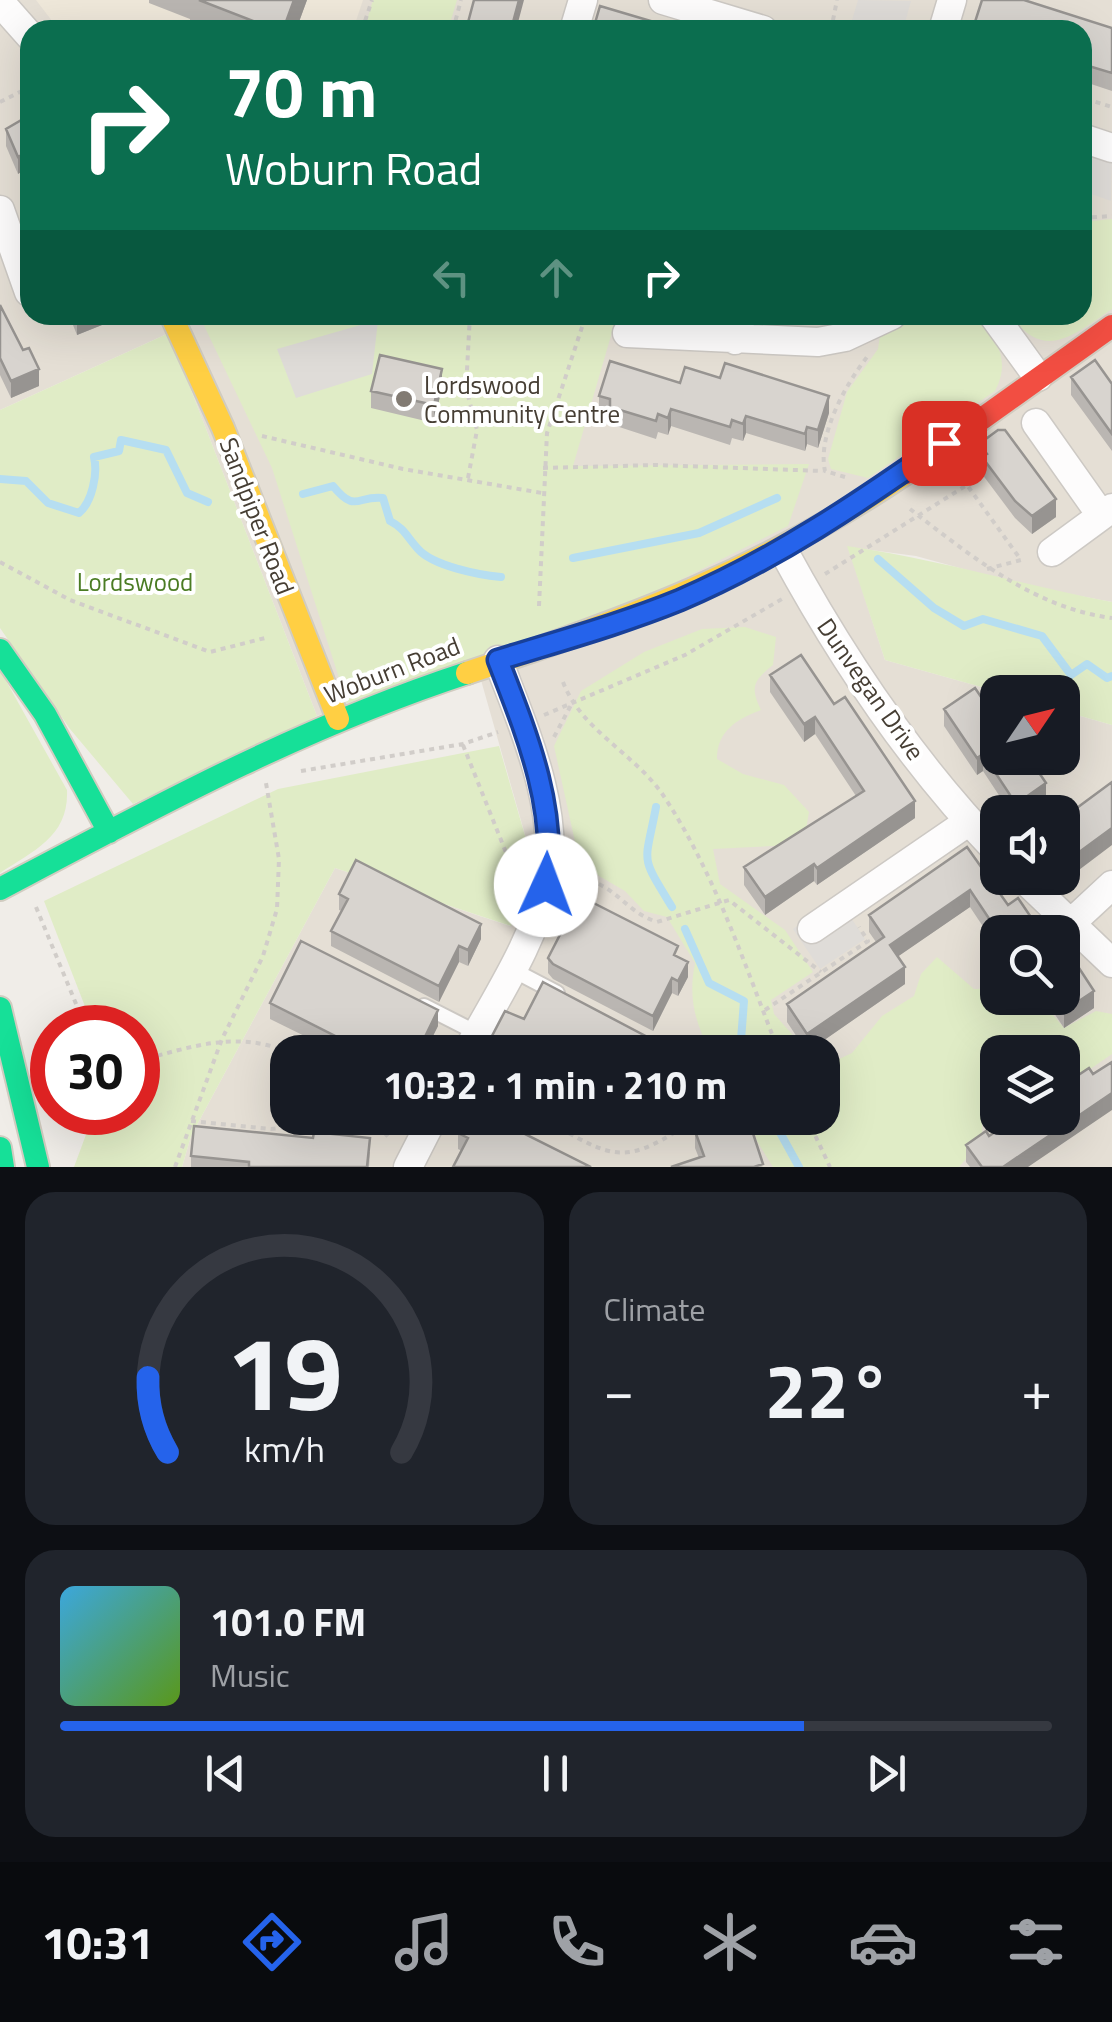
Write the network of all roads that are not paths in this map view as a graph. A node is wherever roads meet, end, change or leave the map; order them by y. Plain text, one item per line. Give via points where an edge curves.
1 (663, 0) edge
2 (0, 2) edge
3 (730, 20) edge
4 (20, 25) edge
5 (0, 210) edge
6 (20, 234) edge
7 (176, 325) edge
8 (868, 325) edge
9 (1000, 325) edge
10 (1112, 326) edge
11 (739, 327) edge
12 (627, 333) dead end
13 (1038, 377) junction
14 (1036, 423) dead end
15 (1107, 511) edge
16 (783, 550) junction
17 (1052, 552) road end
18 (0, 650) edge
19 (498, 660) junction
20 (338, 718) junction
21 (968, 822) junction
22 (110, 832) junction
23 (980, 834) edge
24 (1112, 885) edge
25 (0, 889) edge
26 (1041, 895) edge
27 (1062, 915) edge
28 (1080, 915) edge
29 (812, 929) dead end
30 (1080, 933) edge
31 (1112, 963) edge
32 (511, 970) junction
33 (564, 997) edge
34 (413, 1000) edge
35 (0, 1008) edge
36 (462, 1035) edge
37 (476, 1035) edge
38 (424, 1135) edge
39 (0, 1148) edge
40 (409, 1163) edge
41 (3, 1167) edge
42 (38, 1167) edge

1 - 3 street
2 - 4 street
5 - 6 street
7 - 20 street, Sandpiper Road
8 - 11 street via 818,342
9 - 13 street
10 - 13 street, Woburn Road
11 - 12 street
13 - 16 street, Woburn Road
14 - 15 street
15 - 17 street
16 - 19 street, Woburn Road via 680,600
16 - 21 street, Dunvegan Drive via 851,668
18 - 22 street via 46,714
19 - 20 street, Woburn Road
19 - 32 street via 546,818 548,874
20 - 22 street, Woburn Road
21 - 23 street, Dunvegan Drive
21 - 29 street
22 - 25 street, Woburn Road
24 - 28 street
26 - 27 street
30 - 31 street
32 - 33 lane
32 - 37 street
34 - 36 lane
35 - 42 street
38 - 40 street
39 - 41 street

